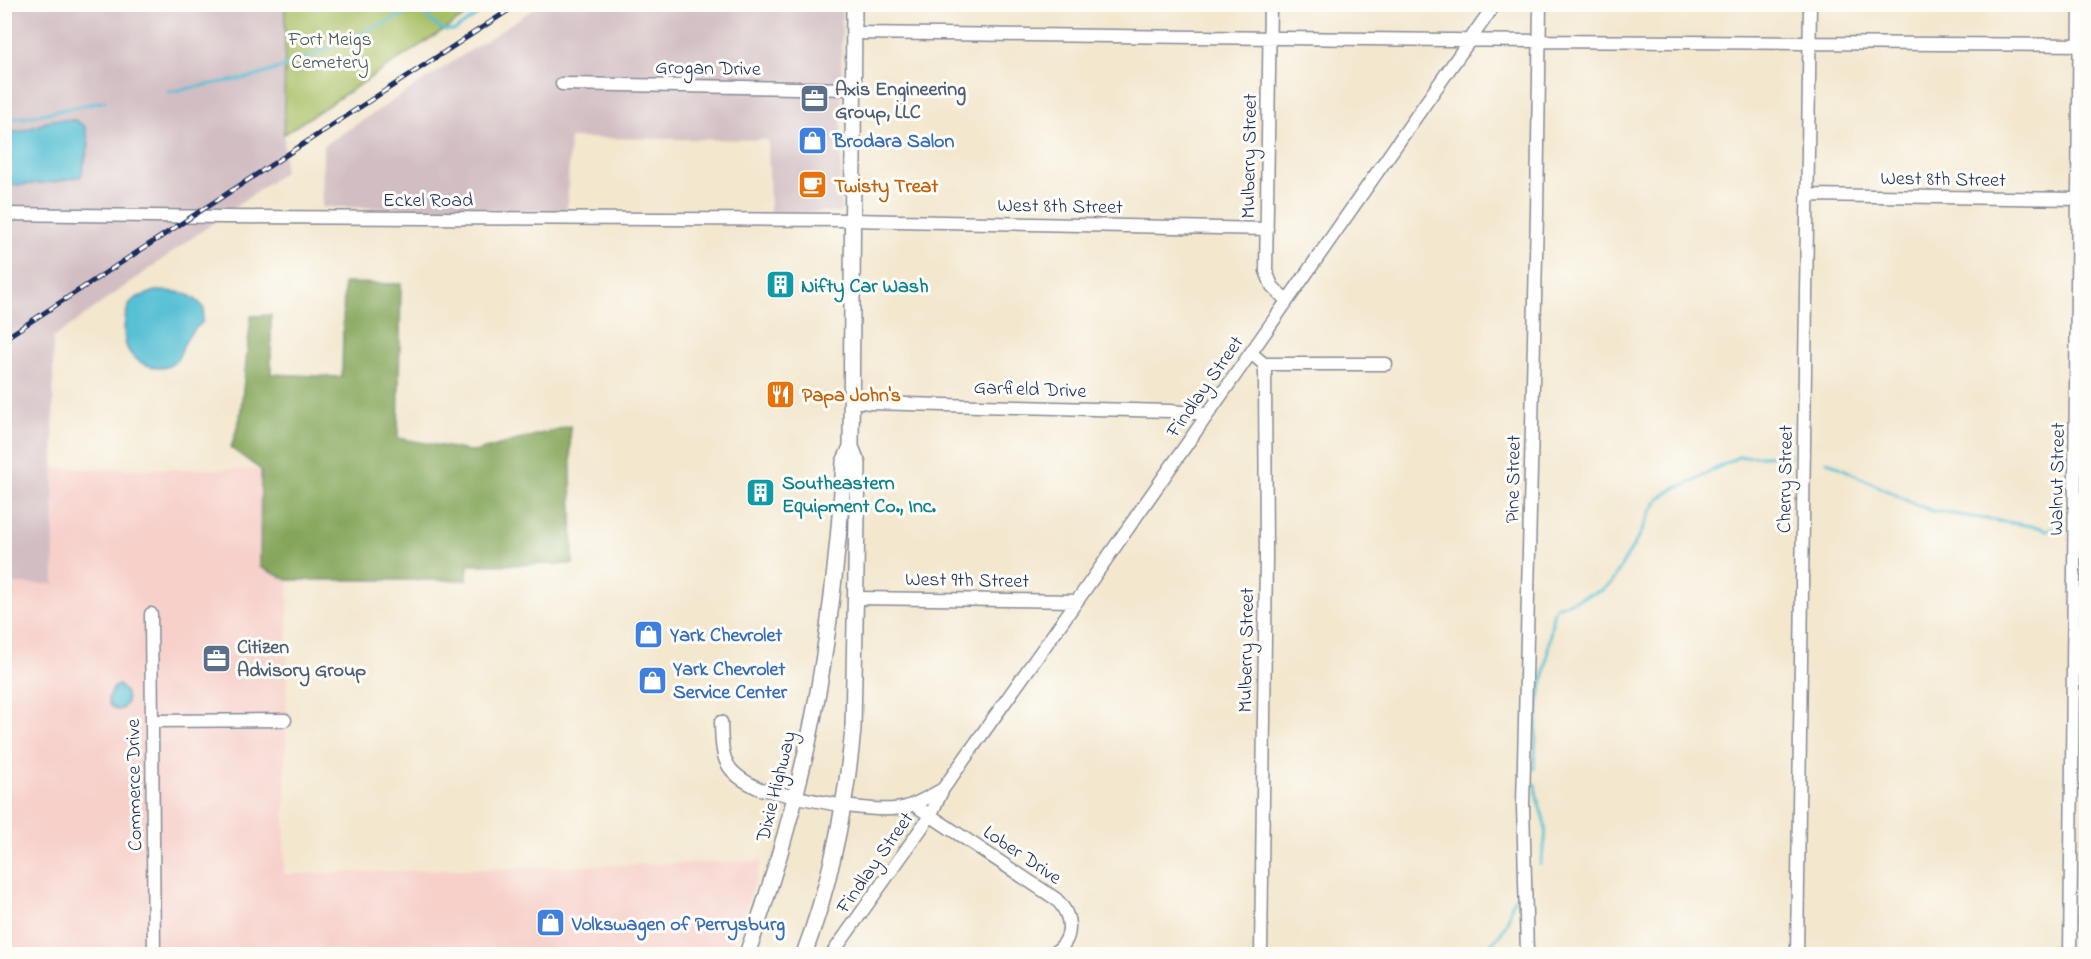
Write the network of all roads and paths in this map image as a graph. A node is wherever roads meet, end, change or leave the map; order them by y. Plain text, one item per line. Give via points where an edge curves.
1 (854, 4) edge
2 (1270, 4) edge
3 (1495, 4) edge
4 (1540, 4) edge
5 (1810, 4) edge
6 (2080, 4) edge
7 (854, 33) junction
8 (1269, 39) junction
9 (1471, 40) junction
10 (1539, 41) junction
11 (1810, 44) junction
12 (2083, 44) edge
13 (562, 84) dead end
14 (853, 88) junction
15 (1808, 195) junction
16 (2078, 199) junction
17 (4, 214) edge
18 (852, 220) junction
19 (1267, 229) junction
20 (1287, 301) junction
21 (1251, 353) junction
22 (1264, 364) junction
23 (1386, 364) dead end
24 (851, 401) junction
25 (1208, 414) junction
26 (851, 447) junction
27 (856, 598) junction
28 (1077, 601) junction
29 (151, 614) dead end
30 (285, 720) dead end
31 (152, 721) junction
32 (721, 722) dead end
33 (943, 789) junction
34 (796, 796) junction
35 (913, 804) junction
36 (844, 805) junction
37 (930, 816) junction
38 (154, 954) edge
39 (747, 954) edge
40 (804, 954) edge
41 (832, 954) edge
42 (1052, 954) edge
43 (1261, 954) edge
44 (1527, 954) edge
45 (1797, 954) edge
46 (2070, 954) edge

1 - 7 main road, Dixie Highway
2 - 8 street, Mulberry Street
3 - 9 street, Findlay Street
4 - 10 street, Pine Street
5 - 11 street, Cherry Street
6 - 12 street, Walnut Street
7 - 8 street
7 - 14 main road, Dixie Highway
8 - 9 street
8 - 19 street, Mulberry Street
9 - 10 street
9 - 20 street, Findlay Street
10 - 11 street
10 - 44 street, Pine Street via 1523,805
11 - 12 street
11 - 15 street, Cherry Street
12 - 16 street, Walnut Street
13 - 14 street, Grogan Drive
14 - 18 main road, Dixie Highway
15 - 16 street, West 8th Street
15 - 45 street, Cherry Street
16 - 46 street, Walnut Street
17 - 18 street, Eckel Road
18 - 19 street, West 8th Street
18 - 24 main road, Dixie Highway
19 - 20 street, Mulberry Street via 1268,279
20 - 21 street, Findlay Street
21 - 22 street
21 - 25 street, Findlay Street
22 - 23 street
22 - 43 street, Mulberry Street
24 - 25 street, Garfield Drive
24 - 26 main road, Dixie Highway
25 - 28 street, Findlay Street
26 - 27 main road, Dixie Highway via 858,464
26 - 34 main road, Dixie Highway via 844,462 820,681
27 - 28 street, West 9th Street
27 - 36 main road, Dixie Highway via 853,729
28 - 33 street, Findlay Street
29 - 31 street, Commerce Drive
30 - 31 street
31 - 38 street, Commerce Drive
32 - 34 street, Findlay Street via 722,751 734,773 760,789
33 - 35 street, Findlay Street
33 - 37 street, Findlay Street
34 - 36 street, Findlay Street
34 - 39 main road, Dixie Highway
35 - 36 street, Findlay Street via 879,810
35 - 37 street, Lober Drive
36 - 40 main road, Dixie Highway via 829,873
37 - 41 street, Findlay Street
37 - 42 street, Lober Drive via 1063,906 1069,918 1069,932 1063,945

